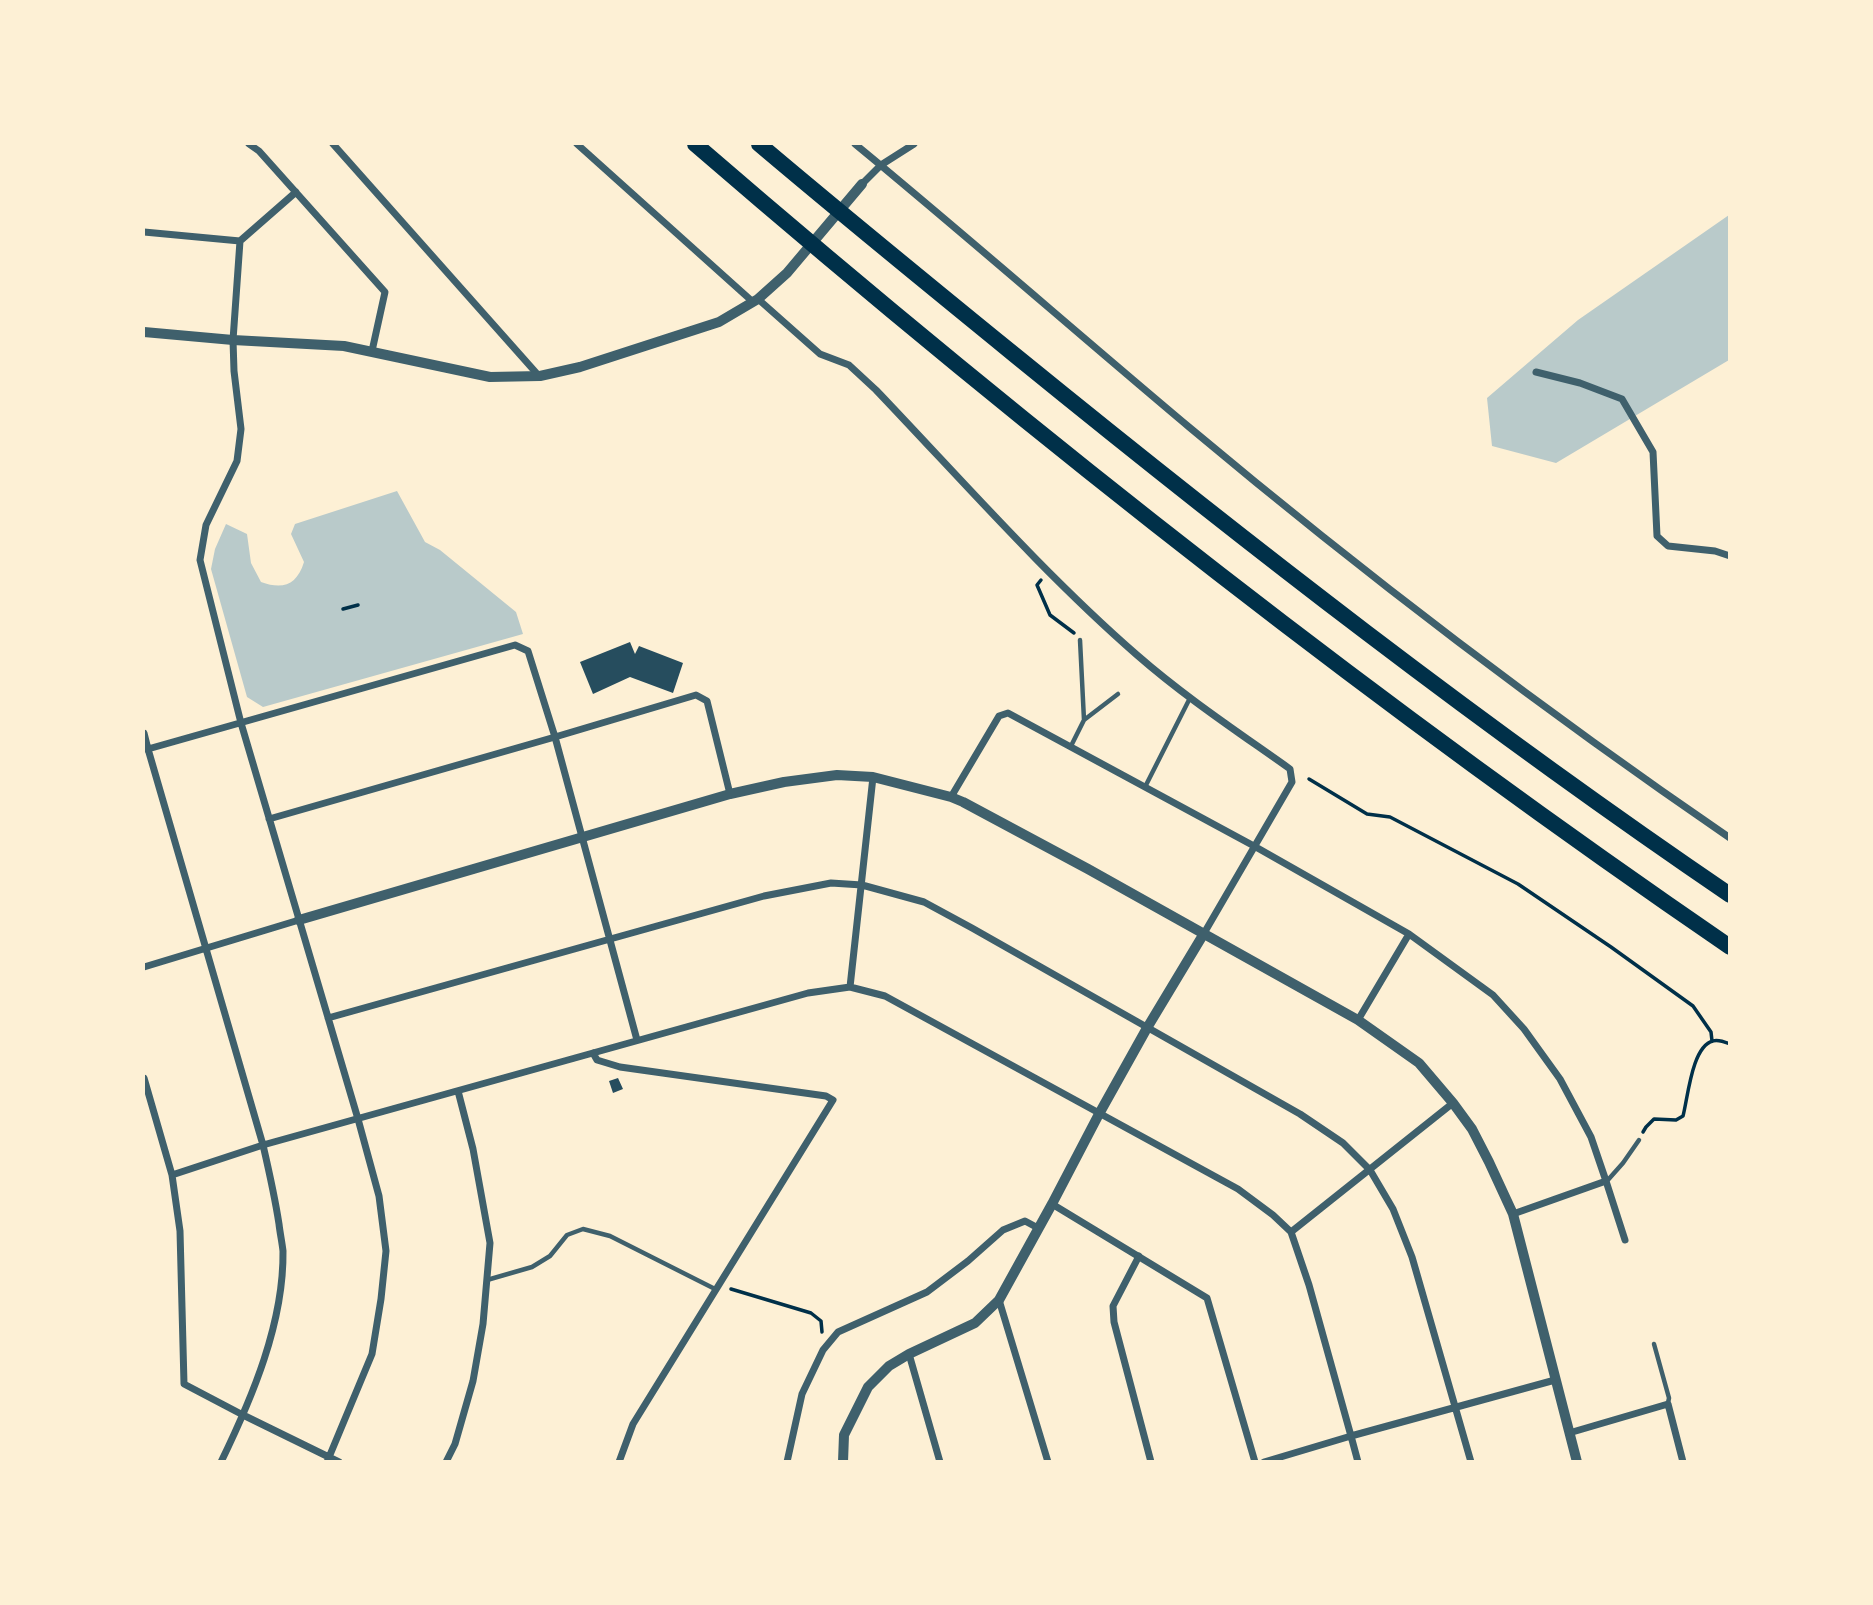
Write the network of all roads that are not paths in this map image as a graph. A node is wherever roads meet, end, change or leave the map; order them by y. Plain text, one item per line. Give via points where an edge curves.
1 (249, 144) edge
2 (333, 144) edge
3 (577, 144) edge
4 (695, 144) edge
5 (760, 144) edge
6 (855, 144) edge
7 (914, 144) edge
8 (881, 165) junction
9 (862, 184) joint
10 (296, 192) junction
11 (144, 232) edge
12 (240, 242) junction
13 (755, 301) junction
14 (144, 332) edge
15 (233, 340) junction
16 (372, 351) junction
17 (1536, 372) dead end
18 (540, 376) junction
19 (1730, 556) edge
20 (1080, 640) road end
21 (1118, 694) dead end
22 (1190, 698) junction
23 (1084, 720) junction
24 (241, 723) junction
25 (144, 733) edge
26 (555, 737) junction
27 (1071, 747) junction
28 (146, 749) edge
29 (873, 777) junction
30 (1145, 788) junction
31 (730, 794) junction
32 (950, 797) junction
33 (269, 819) junction
34 (582, 837) junction
35 (1730, 838) edge
36 (1254, 846) junction
37 (862, 885) junction
38 (1730, 895) edge
39 (299, 920) junction
40 (1409, 934) junction
41 (1203, 935) junction
42 (610, 939) junction
43 (1730, 947) edge
44 (206, 948) junction
45 (144, 967) edge
46 (850, 987) junction
47 (328, 1018) junction
48 (1358, 1020) junction
49 (1147, 1028) junction
50 (637, 1040) junction
51 (593, 1053) junction
52 (144, 1078) edge
53 (458, 1091) junction
54 (1452, 1102) junction
55 (1099, 1114) junction
56 (358, 1119) junction
57 (1639, 1140) road end
58 (264, 1145) junction
59 (1370, 1170) junction
60 (172, 1175) junction
61 (1606, 1181) junction
62 (1052, 1204) junction
63 (1513, 1214) junction
64 (1038, 1227) junction
65 (1291, 1232) junction
66 (1625, 1240) dead end
67 (1139, 1256) junction
68 (486, 1280) junction
69 (718, 1288) junction
70 (999, 1300) junction
71 (1654, 1344) dead end
72 (909, 1354) junction
73 (1555, 1380) junction
74 (1668, 1404) junction
75 (1456, 1406) junction
76 (243, 1415) junction
77 (1569, 1433) junction
78 (1351, 1436) junction
79 (328, 1459) edge
80 (221, 1461) edge
81 (340, 1461) edge
82 (446, 1461) edge
83 (619, 1461) edge
84 (787, 1461) edge
85 (843, 1461) edge
86 (940, 1461) edge
87 (1048, 1461) edge
88 (1151, 1461) edge
89 (1255, 1461) edge
90 (1264, 1461) edge
91 (1358, 1461) edge
92 (1471, 1461) edge
93 (1577, 1461) edge
94 (1683, 1461) edge

1 - 10 street
2 - 18 street
3 - 13 street
4 - 43 highway via 946,356 1133,506 1389,704
5 - 38 highway via 1170,481 1410,667
6 - 8 street
7 - 8 street
8 - 9 street
8 - 35 street via 1338,549
9 - 13 street via 787,273
10 - 12 street
10 - 16 street via 385,292
11 - 12 street
12 - 15 street
13 - 18 street via 719,322
13 - 22 street via 820,354 849,365 1048,570
14 - 15 street
15 - 16 street
15 - 24 street via 241,429 237,461 206,525 200,560
16 - 18 street via 490,377
17 - 19 street via 1622,399 1653,452 1657,536 1668,546
20 - 23 lane
21 - 23 lane
22 - 30 lane
22 - 36 street via 1290,769 1292,782
23 - 27 lane
24 - 26 street via 515,645 528,651
24 - 28 street
24 - 33 street
25 - 28 street
26 - 31 street via 696,695 707,701
26 - 33 street
26 - 34 street
27 - 30 street
27 - 32 street via 1008,713 999,716
28 - 44 street
29 - 31 street via 837,775
29 - 32 street
29 - 37 street
30 - 36 street
31 - 34 street
32 - 41 street
33 - 39 street
34 - 39 street
34 - 42 street
36 - 40 street
36 - 41 street
37 - 42 street via 831,883 764,896
37 - 46 street
37 - 49 street via 924,902
39 - 44 street
39 - 47 street
40 - 48 street
40 - 61 street via 1493,995 1524,1029 1560,1079 1591,1137
41 - 48 street
41 - 49 street
42 - 47 street
42 - 50 street
44 - 45 street
44 - 58 street
46 - 50 street via 808,993
46 - 55 street via 885,996
47 - 56 street
48 - 54 street via 1419,1063
49 - 55 street
49 - 59 street via 1300,1114 1343,1143
50 - 51 street
51 - 53 street
51 - 69 street via 597,1060 620,1067 833,1100
52 - 60 street
53 - 56 street
53 - 68 street via 490,1243
54 - 59 street
54 - 63 street via 1472,1129
55 - 62 street
55 - 65 street via 1238,1189
56 - 58 street
56 - 79 street via 379,1196 386,1251 372,1354
57 - 61 lane
58 - 60 street
58 - 76 street via 283,1251 278,1306
59 - 65 street
59 - 75 street via 1393,1209 1412,1257
60 - 76 street via 180,1231 184,1384
61 - 63 street
61 - 66 street
62 - 64 street
62 - 67 street
63 - 73 street
64 - 70 street
64 - 84 street via 1025,1221 1003,1230 927,1292 838,1332 823,1350 802,1394
65 - 78 street
67 - 88 street via 1113,1306
67 - 89 street via 1207,1298
68 - 69 lane via 532,1267 550,1256 567,1235 583,1229 610,1236
68 - 82 street via 472,1381
69 - 83 street via 633,1424
70 - 72 street via 975,1323
70 - 87 street
71 - 74 lane
72 - 85 street via 868,1387 844,1435
72 - 86 street
73 - 75 street
73 - 77 street
74 - 77 street
74 - 94 street
75 - 78 street
75 - 92 street
76 - 79 street
76 - 80 street
77 - 93 street
78 - 90 street
78 - 91 street
79 - 81 street

